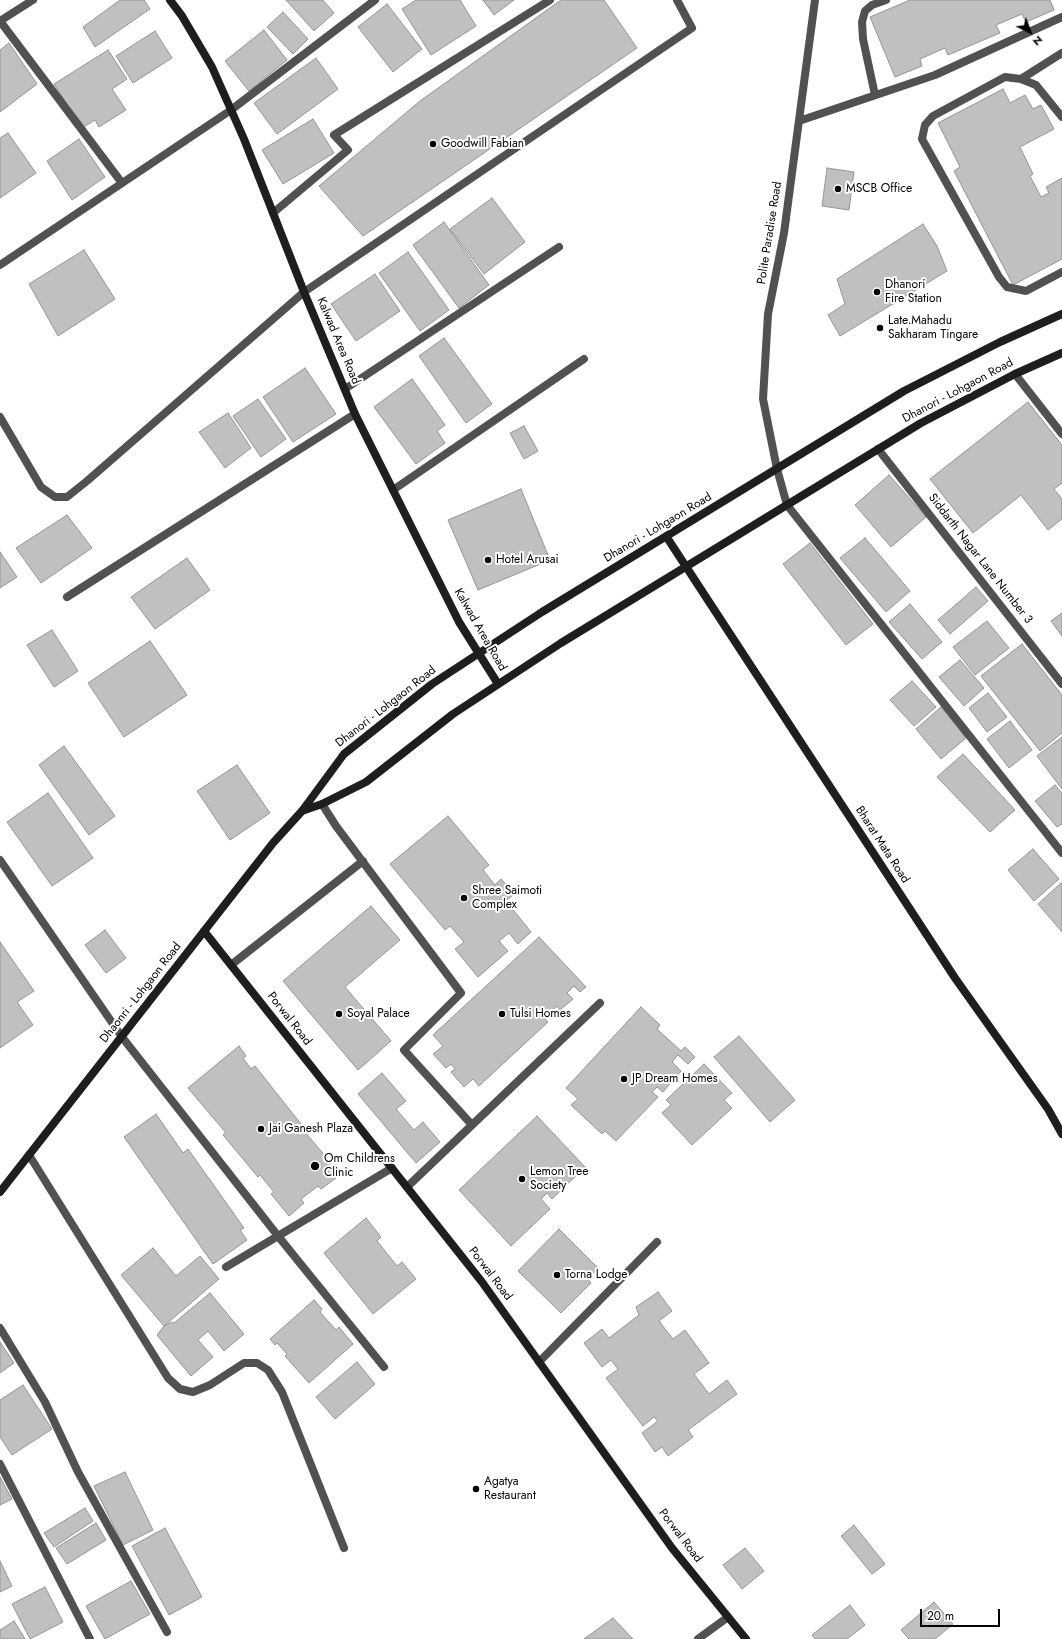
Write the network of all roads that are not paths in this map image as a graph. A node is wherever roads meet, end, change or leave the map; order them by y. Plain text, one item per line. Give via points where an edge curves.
1 (33, 0) edge
2 (170, 0) edge
3 (375, 0) edge
4 (550, 0) edge
5 (676, 0) edge
6 (815, 0) edge
7 (886, 0) edge
8 (1062, 17) edge
9 (0, 21) edge
10 (1062, 53) edge
11 (1021, 79) junction
12 (875, 95) junction
13 (231, 110) junction
14 (1062, 117) edge
15 (799, 121) junction
16 (122, 183) junction
17 (273, 213) junction
18 (559, 247) dead end
19 (0, 265) edge
20 (1062, 272) edge
21 (304, 292) junction
22 (1062, 314) edge
23 (1062, 353) edge
24 (584, 359) dead end
25 (1015, 374) junction
26 (345, 389) junction
27 (355, 414) junction
28 (0, 417) edge
29 (1062, 434) edge
30 (878, 449) junction
31 (777, 469) junction
32 (393, 490) junction
33 (787, 505) junction
34 (666, 536) junction
35 (686, 567) junction
36 (67, 597) dead end
37 (479, 654) junction
38 (498, 684) junction
39 (1062, 684) edge
40 (322, 804) junction
41 (302, 811) junction
42 (1062, 853) edge
43 (0, 860) edge
44 (363, 861) junction
45 (204, 931) junction
46 (231, 965) junction
47 (600, 1003) dead end
48 (122, 1036) junction
49 (472, 1125) junction
50 (1062, 1134) edge
51 (29, 1155) junction
52 (392, 1168) junction
53 (407, 1187) junction
54 (0, 1192) edge
55 (278, 1236) junction
56 (657, 1242) dead end
57 (226, 1267) dead end
58 (0, 1328) edge
59 (539, 1362) junction
60 (384, 1367) dead end
61 (0, 1464) edge
62 (344, 1548) dead end
63 (728, 1617) junction
64 (167, 1632) dead end
65 (90, 1639) edge
66 (698, 1639) edge
67 (746, 1639) edge

1 - 9 street
2 - 13 street, Kalwad Area Road via 212,67
3 - 13 street
4 - 17 street via 334,135 348,150
5 - 21 street via 692,28
6 - 15 street, Polite Paradise Road
7 - 12 street via 872,5 865,11 862,22
8 - 12 street via 935,75
9 - 16 street
10 - 11 street
11 - 14 street via 1036,85
11 - 20 street via 1005,77 933,116 926,125 922,139 1007,287 1026,290
12 - 15 street
13 - 16 street
13 - 17 street, Kalwad Area Road
15 - 31 street, Polite Paradise Road via 784,233 768,314 762,399
16 - 19 street
17 - 21 street, Kalwad Area Road
18 - 26 street
21 - 26 street, Kalwad Area Road
21 - 28 street via 67,497 55,497 41,487
22 - 31 street, Dhanori - Lohgaon Road via 904,391
23 - 25 street, Dhanori - Lohgaon Road
24 - 32 street
25 - 29 street
25 - 30 street, Dhanori - Lohgaon Road via 921,423
26 - 27 street, Kalwad Area Road
27 - 32 street, Kalwad Area Road
27 - 36 street
30 - 33 street, Dhanori - Lohgaon Road
30 - 39 street, Siddarth Nagar Lane Number 3
31 - 33 street, Polite Paradise Road
31 - 34 street, Dhanori - Lohgaon Road
32 - 37 street, Kalwad Area Road via 459,622
33 - 35 street, Dhanori - Lohgaon Road
33 - 42 street
34 - 35 street, Bharat Mata Road
34 - 37 street, Dhanori - Lohgaon Road
35 - 38 street, Dhanori - Lohgaon Road
35 - 50 street, Bharat Mata Road via 955,978 1048,1109
37 - 38 street, Kalwad Area Road
37 - 41 street, Dhanori - Lohgaon Road via 432,684 344,754
38 - 40 street, Dhanori - Lohgaon Road via 453,714 366,782
40 - 41 street, Dhanori - Lohgaon Road
40 - 44 street
41 - 45 street, Dhaonri - Lohgaon Road via 273,843
43 - 48 street
44 - 46 street
44 - 49 street via 461,993 404,1050
45 - 46 street, Porwal Road
45 - 48 street, Dhaonri - Lohgaon Road
46 - 52 street, Porwal Road
47 - 49 street
48 - 51 street, Dhaonri - Lohgaon Road
48 - 55 street
49 - 53 street
51 - 54 street, Dhaonri - Lohgaon Road
51 - 62 street via 172,1382 180,1389 193,1392 210,1385 244,1364 256,1363 268,1370 282,1392
52 - 53 street, Porwal Road
52 - 55 street
53 - 59 street, Porwal Road via 482,1282
55 - 57 street
55 - 60 street
56 - 59 street
58 - 64 street via 44,1402 78,1472
59 - 63 street, Porwal Road via 672,1548
61 - 65 street
63 - 66 street
63 - 67 street, Porwal Road

